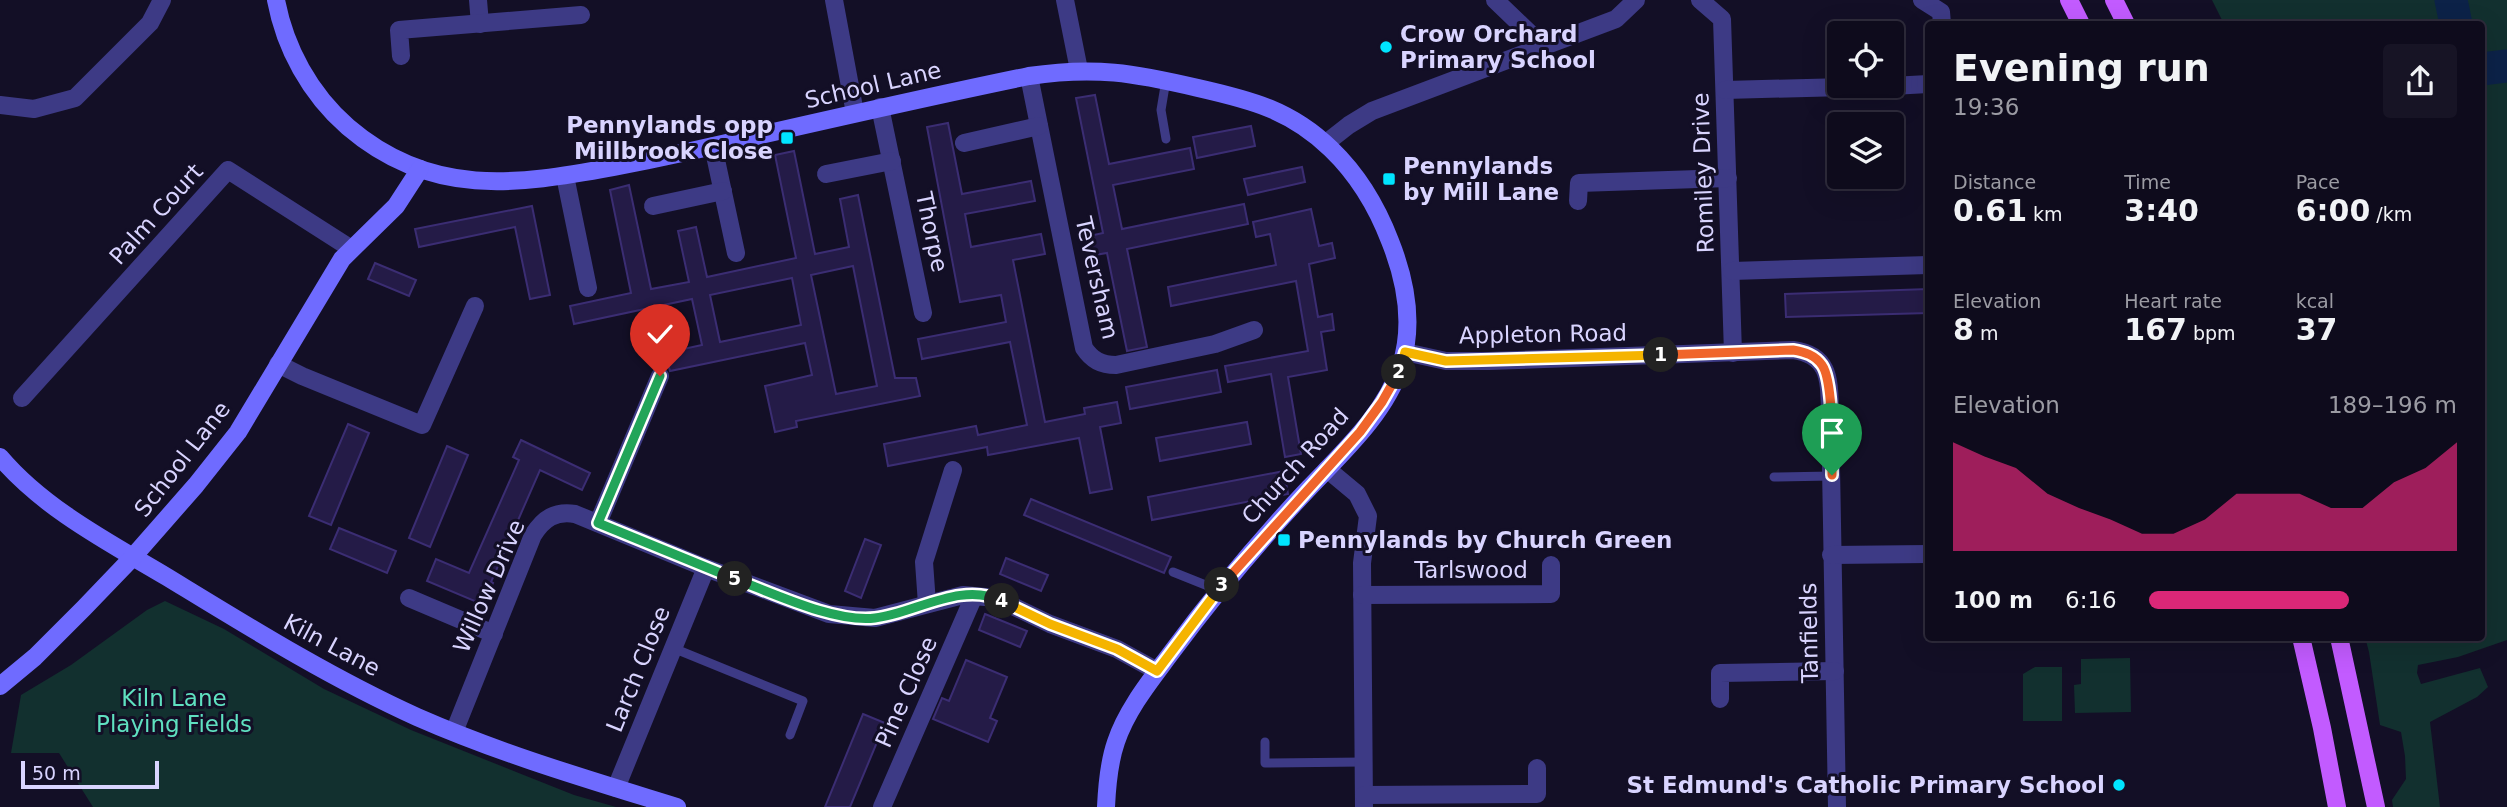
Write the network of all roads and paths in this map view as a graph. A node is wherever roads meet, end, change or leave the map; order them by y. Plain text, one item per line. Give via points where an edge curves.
1 (162, 0) edge
2 (276, 0) edge
3 (478, 0) edge
4 (834, 0) edge
5 (1065, 0) edge
6 (1495, 0) edge
7 (1636, 0) edge
8 (1700, 0) edge
9 (1922, 0) edge
10 (2069, 0) edge
11 (2114, 0) edge
12 (581, 15) dead end
13 (1942, 21) edge
14 (2080, 21) edge
15 (2124, 21) edge
16 (480, 24) junction
17 (1543, 46) junction
18 (401, 56) dead end
19 (1079, 70) junction
20 (1029, 76) junction
21 (1166, 80) junction
22 (1925, 85) edge
23 (1904, 86) edge
24 (1827, 87) edge
25 (1725, 90) junction
26 (0, 105) edge
27 (880, 107) junction
28 (855, 113) junction
29 (1039, 126) junction
30 (1166, 139) dead end
31 (964, 143) dead end
32 (1326, 143) junction
33 (713, 146) junction
34 (892, 161) junction
35 (420, 169) junction
36 (826, 174) dead end
37 (565, 176) junction
38 (1728, 178) junction
39 (723, 191) junction
40 (1578, 201) dead end
41 (653, 206) dead end
42 (350, 248) junction
43 (736, 253) dead end
44 (1925, 265) edge
45 (1732, 271) junction
46 (588, 288) dead end
47 (475, 306) dead end
48 (923, 313) dead end
49 (1254, 330) dead end
50 (1405, 352) junction
51 (1733, 353) junction
52 (278, 364) junction
53 (660, 376) dead end
54 (22, 398) dead end
55 (0, 457) edge
56 (1327, 469) junction
57 (953, 470) dead end
58 (1832, 475) junction
59 (1773, 477) dead end
60 (598, 523) junction
61 (1925, 554) edge
62 (1831, 555) junction
63 (132, 558) junction
64 (1551, 565) dead end
65 (706, 568) junction
66 (1172, 572) dead end
67 (1218, 590) junction
68 (1362, 595) junction
69 (974, 596) junction
70 (409, 598) dead end
71 (927, 604) junction
72 (494, 634) junction
73 (2302, 641) edge
74 (2340, 641) edge
75 (673, 648) junction
76 (1157, 671) junction
77 (1835, 671) junction
78 (0, 686) edge
79 (1720, 699) dead end
80 (454, 732) junction
81 (790, 735) dead end
82 (1265, 742) dead end
83 (1363, 762) junction
84 (1537, 768) dead end
85 (616, 788) junction
86 (1364, 801) edge
87 (677, 807) edge
88 (882, 807) edge
89 (1106, 807) edge
90 (1837, 807) edge
91 (2337, 807) edge
92 (2376, 807) edge

1 - 26 street via 150,23 75,98 34,109
2 - 35 street, School Lane via 292,52 320,98 361,138
3 - 16 street
4 - 28 street
5 - 19 street
6 - 17 street
7 - 17 street via 1616,19
8 - 25 street, Romiley Drive via 1722,19
9 - 13 street via 1941,12
10 - 14 main road
11 - 15 main road
12 - 16 street
16 - 18 street via 399,30
17 - 32 street via 1372,111
19 - 20 street, School Lane
19 - 21 street, School Lane
20 - 27 street, School Lane
20 - 29 street, Teversham
21 - 30 lane via 1161,110
21 - 32 street, School Lane via 1258,102 1293,118
22 - 23 street
24 - 25 street
25 - 38 street, Romiley Drive
27 - 28 street, School Lane
27 - 34 street, Thorpe
28 - 33 street, School Lane
29 - 31 street
29 - 49 street, Teversham via 1089,355 1100,363 1116,365 1215,344
32 - 50 street, Church Road via 1366,193 1395,255 1408,319
33 - 37 street, School Lane
33 - 39 street
34 - 36 street
34 - 48 street, Thorpe
35 - 37 street, School Lane via 484,182
35 - 42 street, School Lane via 396,206
37 - 46 street
38 - 40 street via 1579,183
38 - 45 street, Romiley Drive
39 - 41 street
39 - 43 street
42 - 52 street, School Lane
42 - 54 street, Palm Court via 228,170
44 - 45 street
45 - 51 street, Romiley Drive
47 - 52 street via 422,425
50 - 51 street, Appleton Road via 1446,361
50 - 56 street, Church Road via 1382,402
51 - 58 street, Appleton Road via 1793,350 1813,356 1821,364 1829,382
52 - 63 street, School Lane via 238,432
53 - 60 street
55 - 63 street, Kiln Lane via 32,488
56 - 67 street, Church Road
56 - 68 street via 1357,494 1366,510
57 - 71 street via 924,562
58 - 59 lane
58 - 62 street, Appleton Road
60 - 65 street, Willow Drive
60 - 72 street, Willow Drive via 564,512 539,527
61 - 62 street, Tanfields
62 - 77 street, Tanfields
63 - 78 street, School Lane via 35,657
63 - 80 street, Kiln Lane via 325,671
64 - 68 street, Tarlswood via 1551,594
65 - 71 street, Willow Drive via 829,614 875,618
65 - 75 street, Larch Close
66 - 67 lane
67 - 76 street, Church Road
68 - 83 street
69 - 71 street, Willow Drive
69 - 76 street, Willow Drive via 996,598 1104,643
69 - 88 street, Pine Close
70 - 72 street
72 - 80 street, Willow Drive
73 - 91 main road
74 - 92 main road
75 - 81 lane via 803,701
75 - 85 street, Larch Close
76 - 89 street, Church Road via 1125,719 1116,742
77 - 79 street via 1720,673
77 - 90 street, Tanfields
80 - 85 street, Kiln Lane
82 - 83 lane via 1265,763
83 - 86 street
84 - 86 street via 1537,794
85 - 87 street, Kiln Lane

